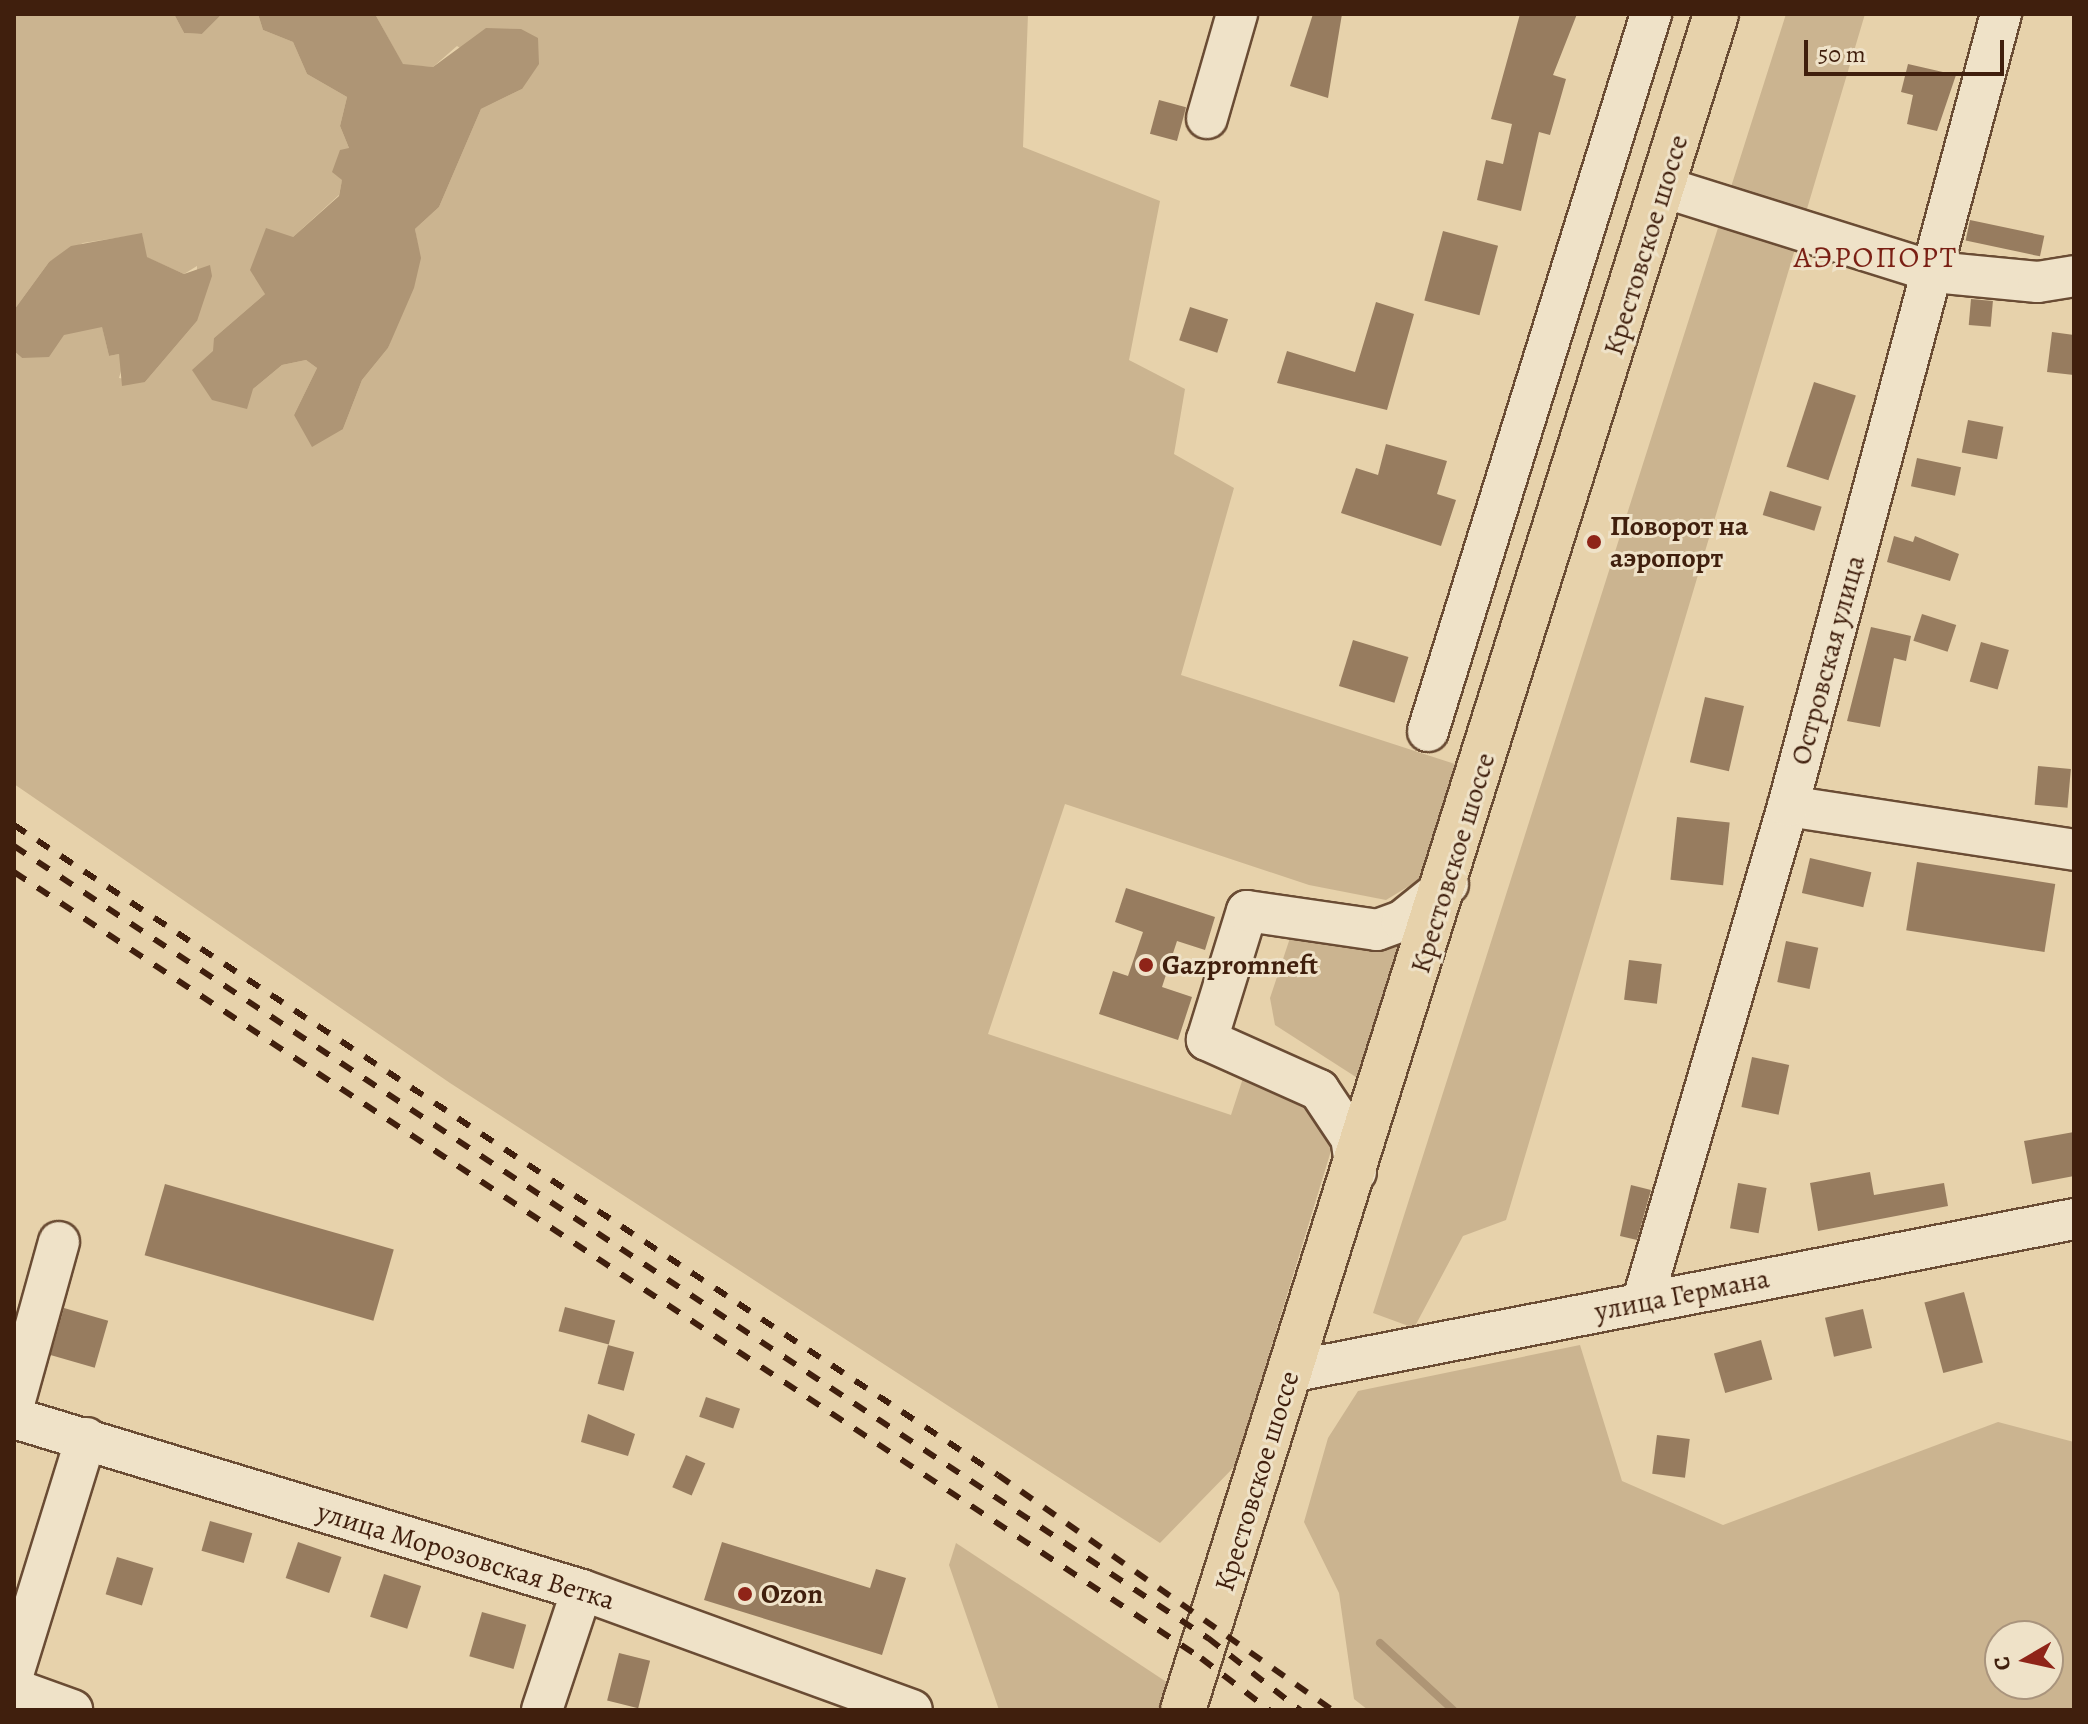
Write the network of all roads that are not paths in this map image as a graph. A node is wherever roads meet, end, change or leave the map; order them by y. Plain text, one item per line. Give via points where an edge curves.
1 (1237, 14) edge
2 (1651, 14) edge
3 (1716, 14) edge
4 (2001, 14) edge
5 (1207, 118) dead end
6 (1666, 188) junction
7 (1934, 272) junction
8 (2074, 276) edge
9 (1428, 731) dead end
10 (1788, 806) junction
11 (2074, 850) edge
12 (1448, 884) junction
13 (1356, 1172) junction
14 (2074, 1219) edge
15 (59, 1242) dead end
16 (1642, 1303) junction
17 (1290, 1372) junction
18 (14, 1404) edge
19 (14, 1418) edge
20 (86, 1438) junction
21 (582, 1590) junction
22 (14, 1671) edge
23 (14, 1689) edge
24 (72, 1710) edge
25 (542, 1710) edge
26 (912, 1710) edge
27 (1183, 1710) edge

1 - 5 street
2 - 9 street
3 - 6 main road, Крестовское шоссе
4 - 7 street, Островская улица
6 - 7 street
6 - 12 main road, Крестовское шоссе
7 - 8 street via 2038,282
7 - 10 street, Островская улица
10 - 11 street
10 - 16 street, Островская улица
12 - 13 main road, Крестовское шоссе
12 - 13 street via 1402,921 1377,930 1247,911 1207,1040 1319,1090 1351,1138
13 - 17 main road, Крестовское шоссе
14 - 16 street, улица Германа
15 - 18 street
16 - 17 street, улица Германа
17 - 27 main road, Крестовское шоссе
19 - 20 street, улица Морозовская Ветка
20 - 21 street, улица Морозовская Ветка
20 - 22 street
21 - 25 street
21 - 26 street, улица Морозовская Ветка
23 - 24 street

